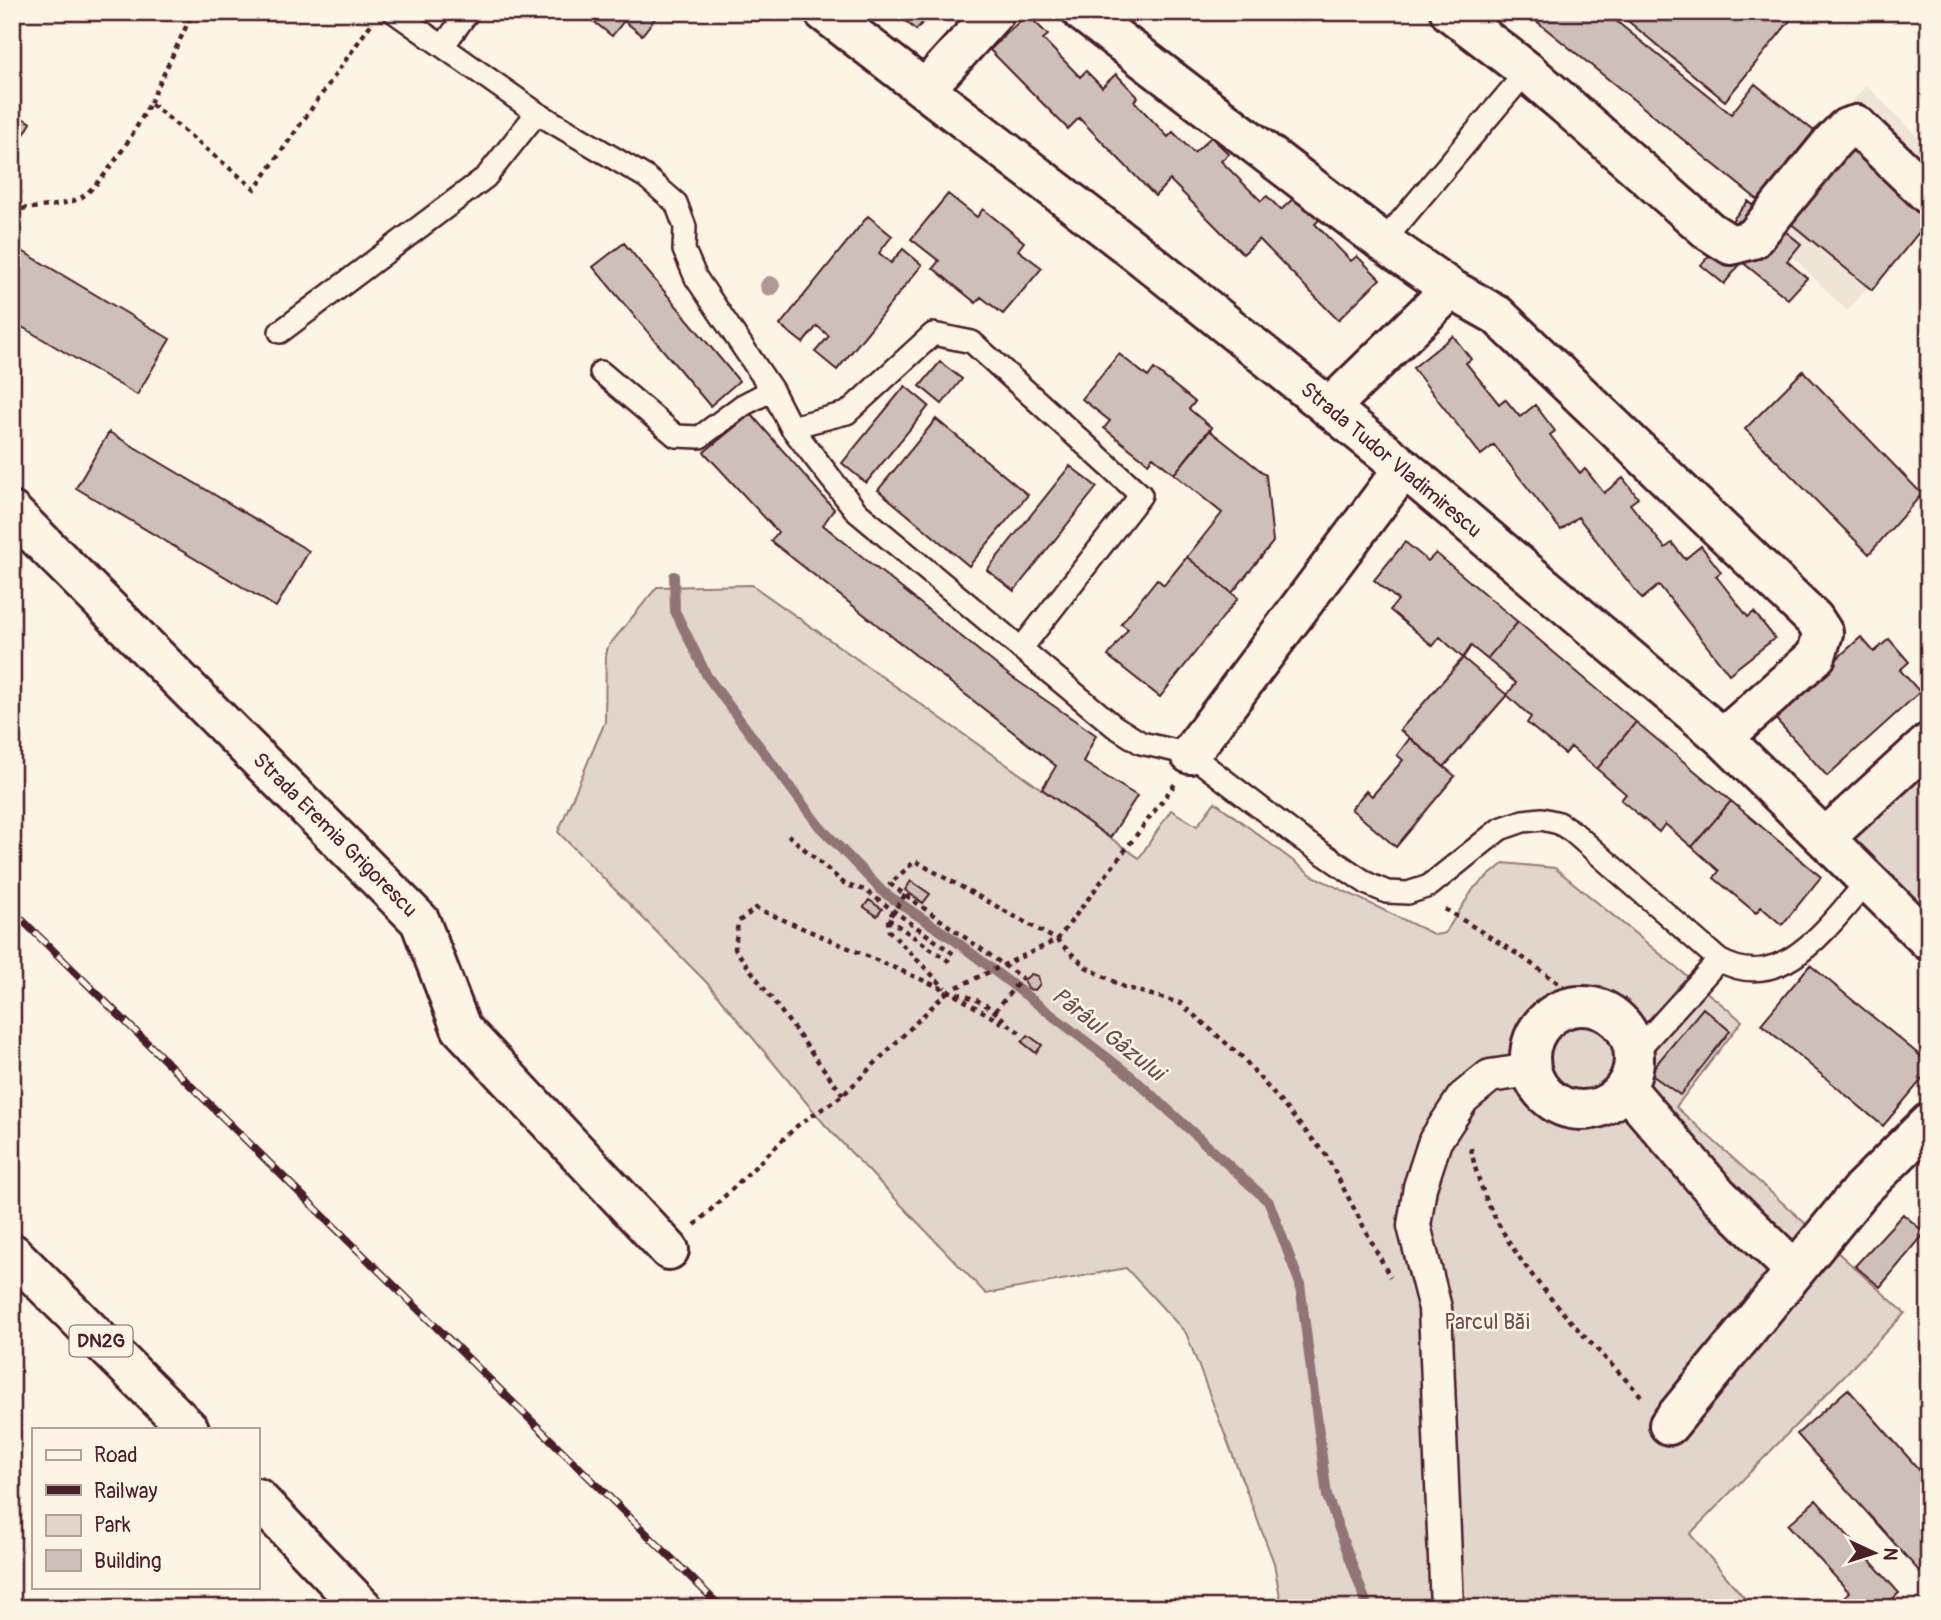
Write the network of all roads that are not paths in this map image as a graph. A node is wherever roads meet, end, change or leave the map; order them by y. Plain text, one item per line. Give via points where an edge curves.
1 (394, 12) edge
2 (468, 12) edge
3 (824, 12) edge
4 (995, 12) edge
5 (1082, 12) edge
6 (1450, 12) edge
7 (443, 46) junction
8 (1527, 71) junction
9 (926, 88) junction
10 (537, 113) junction
11 (1929, 195) edge
12 (1383, 242) junction
13 (1451, 289) junction
14 (280, 332) dead end
15 (601, 372) dead end
16 (772, 390) junction
17 (1329, 408) junction
18 (791, 427) junction
19 (1404, 468) junction
20 (12, 512) edge
21 (1021, 649) junction
22 (1723, 738) junction
23 (1929, 743) edge
24 (1192, 756) junction
25 (1825, 838) junction
26 (1867, 882) junction
27 (1929, 941) edge
28 (1719, 960) junction
29 (1531, 1070) junction
30 (1629, 1071) junction
31 (1929, 1123) edge
32 (669, 1250) road end
33 (12, 1253) edge
34 (1794, 1269) junction
35 (1669, 1425) road end
36 (188, 1428) edge
37 (259, 1500) edge
38 (363, 1608) edge
39 (1447, 1608) edge

1 - 7 lane
2 - 7 lane
3 - 9 street, Strada Tudor Vladimirescu
4 - 9 street
5 - 12 street
6 - 8 street
7 - 10 lane
8 - 11 street via 1709,231 1731,245 1753,239 1810,166 1846,128 1856,125
8 - 12 lane
9 - 17 street, Strada Tudor Vladimirescu
10 - 14 lane via 486,177
10 - 16 lane via 646,177 676,203 685,227 684,250 696,278
12 - 13 street
13 - 17 street
13 - 22 street via 1497,315 1814,619 1823,633 1816,656
15 - 16 lane via 676,436 700,437
16 - 18 lane
17 - 19 street, Strada Tudor Vladimirescu
18 - 21 lane via 857,512
18 - 21 lane via 847,413 933,334 972,342 1141,495
19 - 22 street, Strada Tudor Vladimirescu
19 - 24 street
20 - 32 street, Strada Eremia Grigorescu via 420,921 461,1028
21 - 24 lane via 1141,743
22 - 25 street, Strada Tudor Vladimirescu
23 - 25 street
24 - 28 lane via 1300,838 1387,892 1408,893 1429,886 1500,829 1542,819 1559,823
25 - 26 street, Strada Tudor Vladimirescu
26 - 27 street, Strada Tudor Vladimirescu
26 - 28 lane via 1792,960 1765,970 1745,970
28 - 30 lane
29 - 30 street via 1549,1098 1581,1110 1614,1099
29 - 30 street via 1530,1053 1544,1022 1558,1011 1584,1006 1608,1012 1621,1023 1630,1038
29 - 39 street via 1490,1076 1463,1098 1435,1141 1420,1187 1414,1226 1436,1308
30 - 34 street via 1717,1194
31 - 34 street via 1862,1189
33 - 36 street, DN2G
34 - 35 street
37 - 38 street

